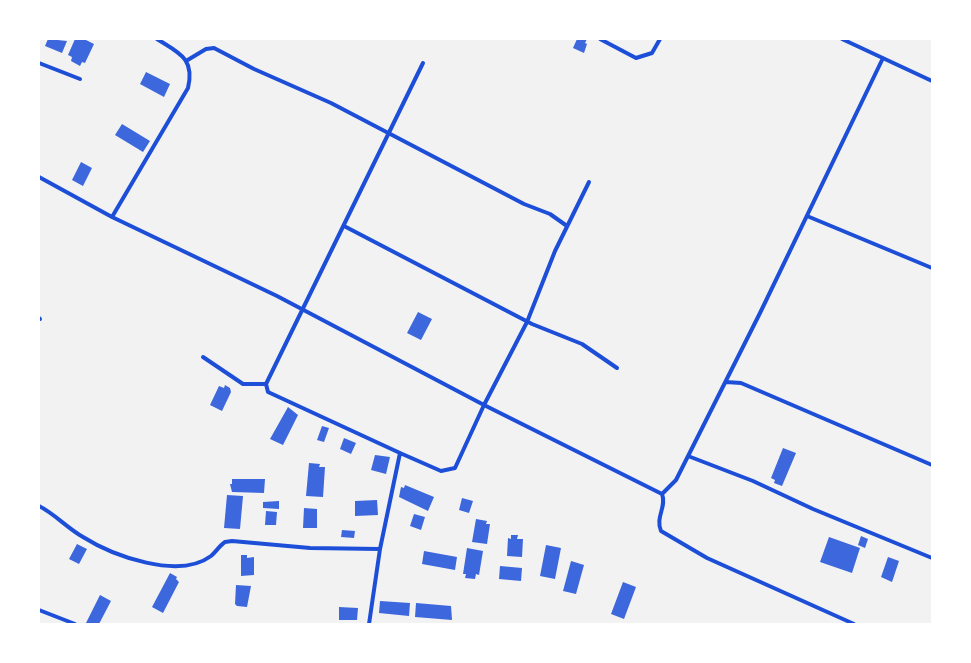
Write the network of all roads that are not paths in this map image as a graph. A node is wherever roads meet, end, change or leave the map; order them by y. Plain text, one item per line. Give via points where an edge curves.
1 (157, 39) edge
2 (600, 39) edge
3 (660, 39) edge
4 (842, 39) edge
5 (883, 58) junction
6 (186, 60) junction
7 (39, 63) edge
8 (423, 63) dead end
9 (80, 79) dead end
10 (932, 81) edge
11 (387, 134) junction
12 (39, 177) edge
13 (589, 182) dead end
14 (807, 216) junction
15 (112, 217) junction
16 (344, 226) junction
17 (566, 226) junction
18 (932, 268) edge
19 (303, 310) junction
20 (527, 322) junction
21 (203, 357) dead end
22 (617, 368) dead end
23 (726, 382) junction
24 (266, 384) junction
25 (484, 405) junction
26 (400, 453) junction
27 (688, 456) junction
28 (932, 465) edge
29 (662, 494) junction
30 (39, 506) edge
31 (380, 549) junction
32 (932, 558) edge
33 (39, 610) edge
34 (75, 624) edge
35 (369, 624) edge
36 (854, 624) edge

1 - 6 street
2 - 3 street via 636,58 652,53
4 - 5 street
5 - 10 street
5 - 14 street
6 - 11 street via 206,48 214,48 331,103
6 - 15 street via 191,77 188,88
7 - 9 street
8 - 11 street
11 - 16 street
11 - 17 street via 550,214
12 - 15 street
13 - 17 street
14 - 18 street
14 - 23 street
15 - 19 street
16 - 19 street
16 - 20 street
17 - 20 street
19 - 24 street
19 - 25 street
20 - 22 street via 582,344
20 - 25 street
21 - 24 street via 243,384
23 - 27 street
23 - 28 street via 741,383
24 - 26 street via 268,392
25 - 26 street via 455,468 441,471
25 - 29 street
26 - 31 street
27 - 29 street via 670,488
27 - 32 street
29 - 36 street via 664,505 658,519 661,531 707,558
30 - 31 street via 52,512 84,538 139,562 174,567 202,560 225,542
31 - 35 street
33 - 34 street

